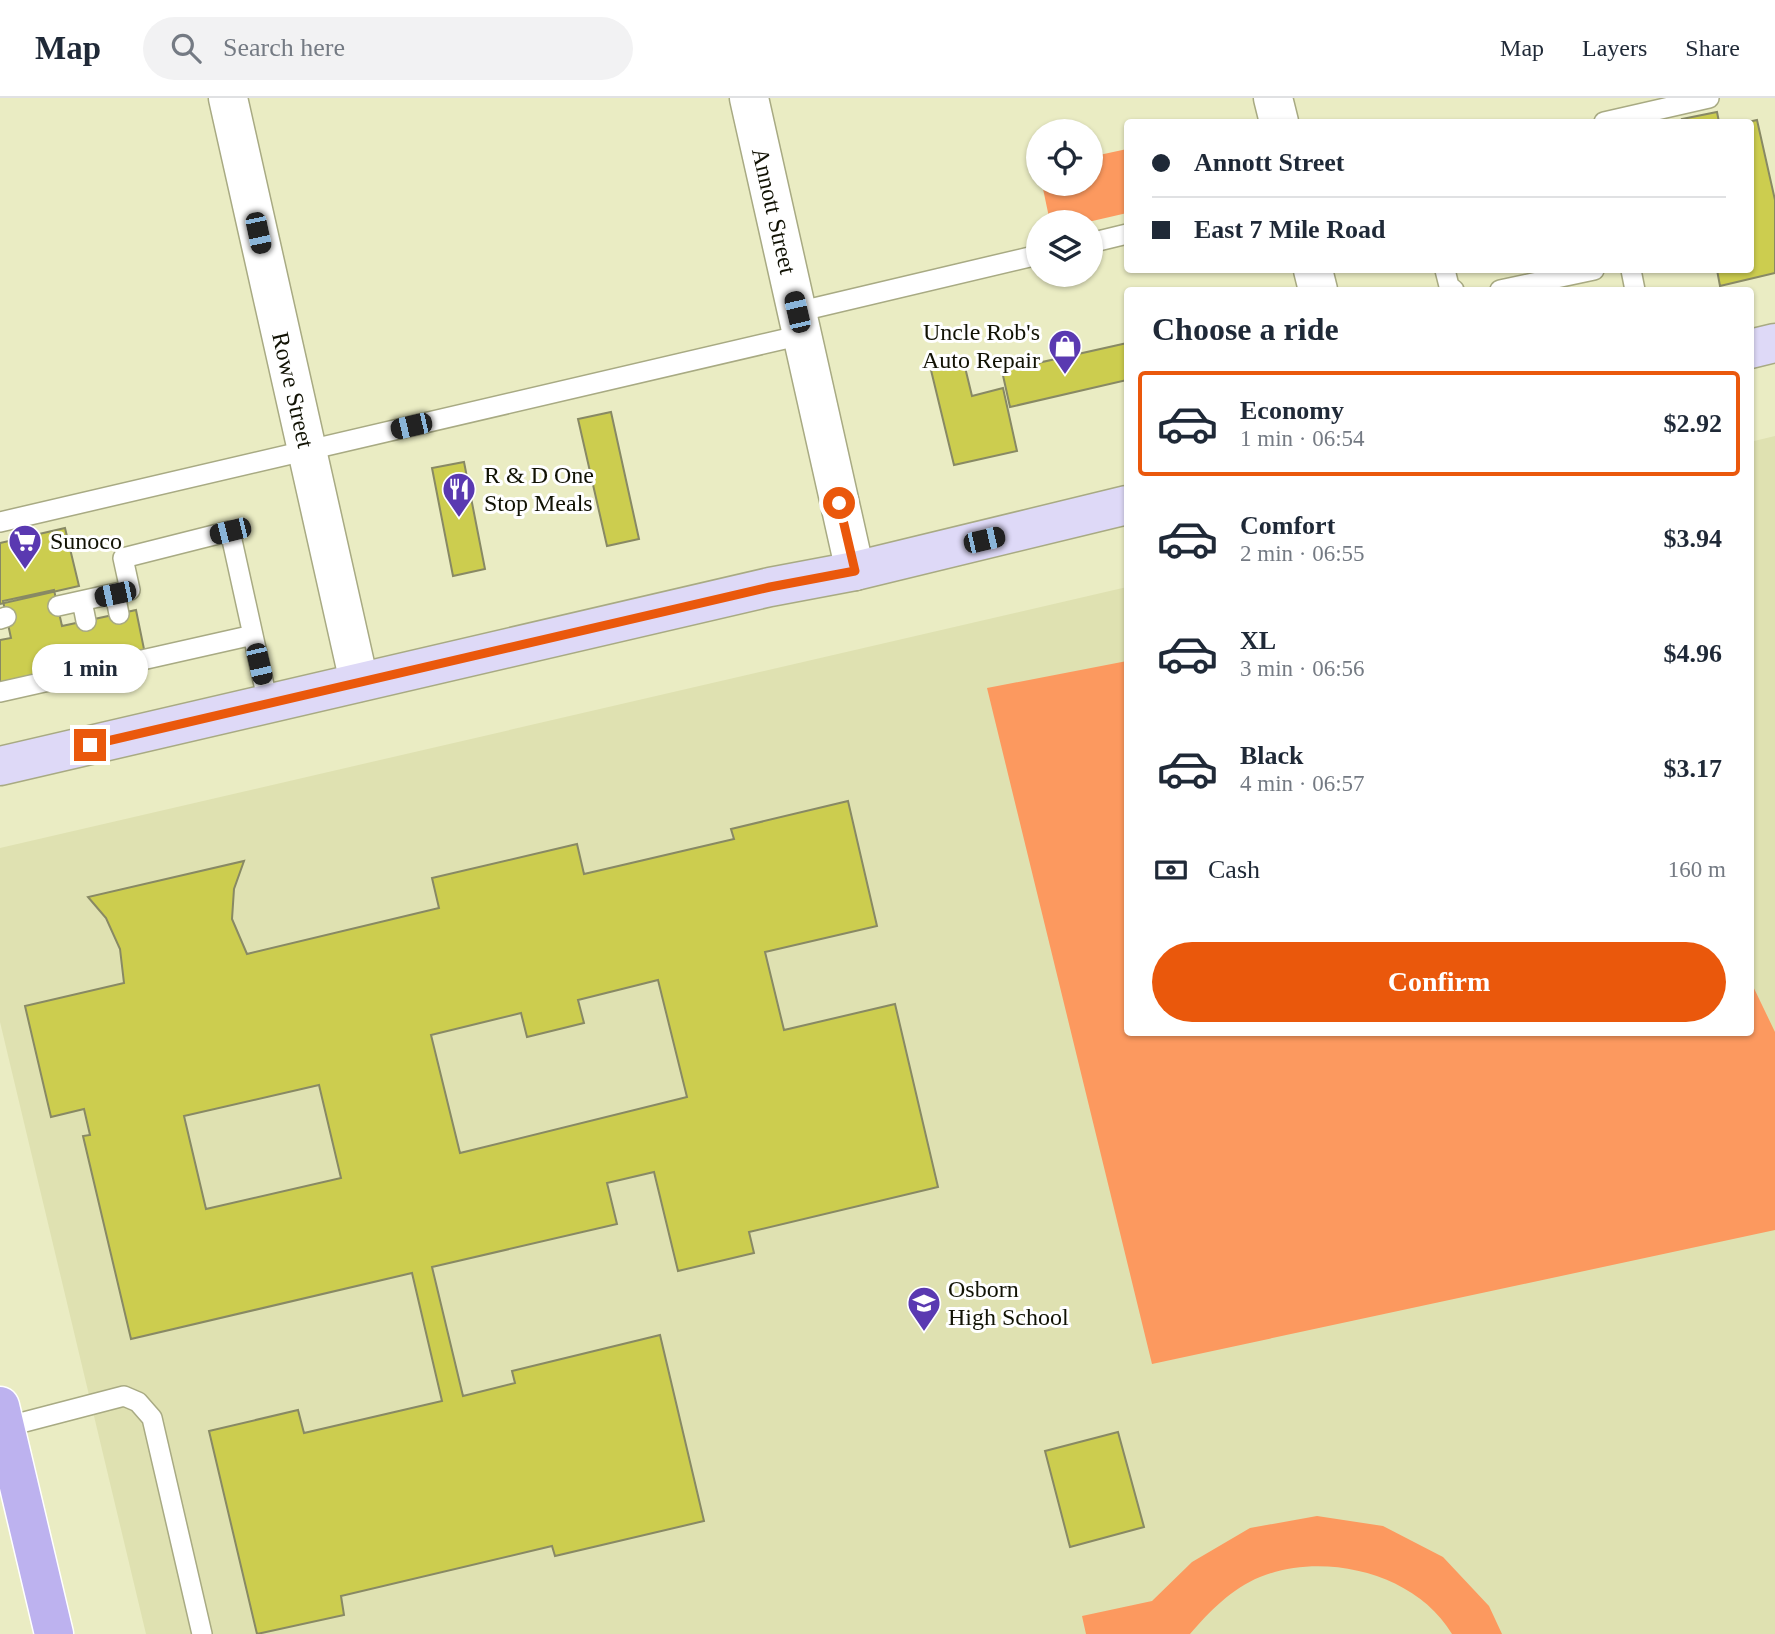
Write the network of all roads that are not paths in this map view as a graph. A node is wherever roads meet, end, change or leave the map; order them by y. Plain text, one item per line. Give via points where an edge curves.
1 (228, 98) edge
2 (749, 98) edge
3 (1273, 98) edge
4 (1709, 98) edge
5 (1278, 119) edge
6 (1617, 119) edge
7 (1124, 235) edge
8 (1103, 240) edge
9 (1026, 258) edge
10 (1580, 273) edge
11 (1514, 287) edge
12 (799, 323) junction
13 (1775, 342) edge
14 (1754, 348) edge
15 (307, 450) junction
16 (1124, 506) edge
17 (0, 522) edge
18 (855, 571) junction
19 (115, 594) junction
20 (82, 601) junction
21 (58, 606) dead end
22 (119, 614) dead end
23 (86, 621) dead end
24 (253, 635) junction
25 (359, 682) junction
26 (1, 690) edge
27 (268, 703) junction
28 (0, 766) edge
29 (2, 1417) edge
30 (54, 1634) edge
31 (202, 1634) edge

1 - 15 street, Rowe Street
2 - 12 street, Annott Street
3 - 5 street
4 - 6 lane
7 - 8 lane
9 - 12 lane
10 - 11 lane
12 - 15 lane
12 - 18 street, Annott Street
13 - 14 street
15 - 17 lane
15 - 25 street, Rowe Street
16 - 18 street
18 - 25 street
19 - 20 lane
19 - 22 lane
19 - 24 lane via 130,590 123,558 230,531
20 - 21 lane
20 - 23 lane
24 - 26 lane
24 - 27 lane
25 - 27 street
27 - 28 street
29 - 30 main road
29 - 31 lane via 124,1396 138,1402 152,1418

